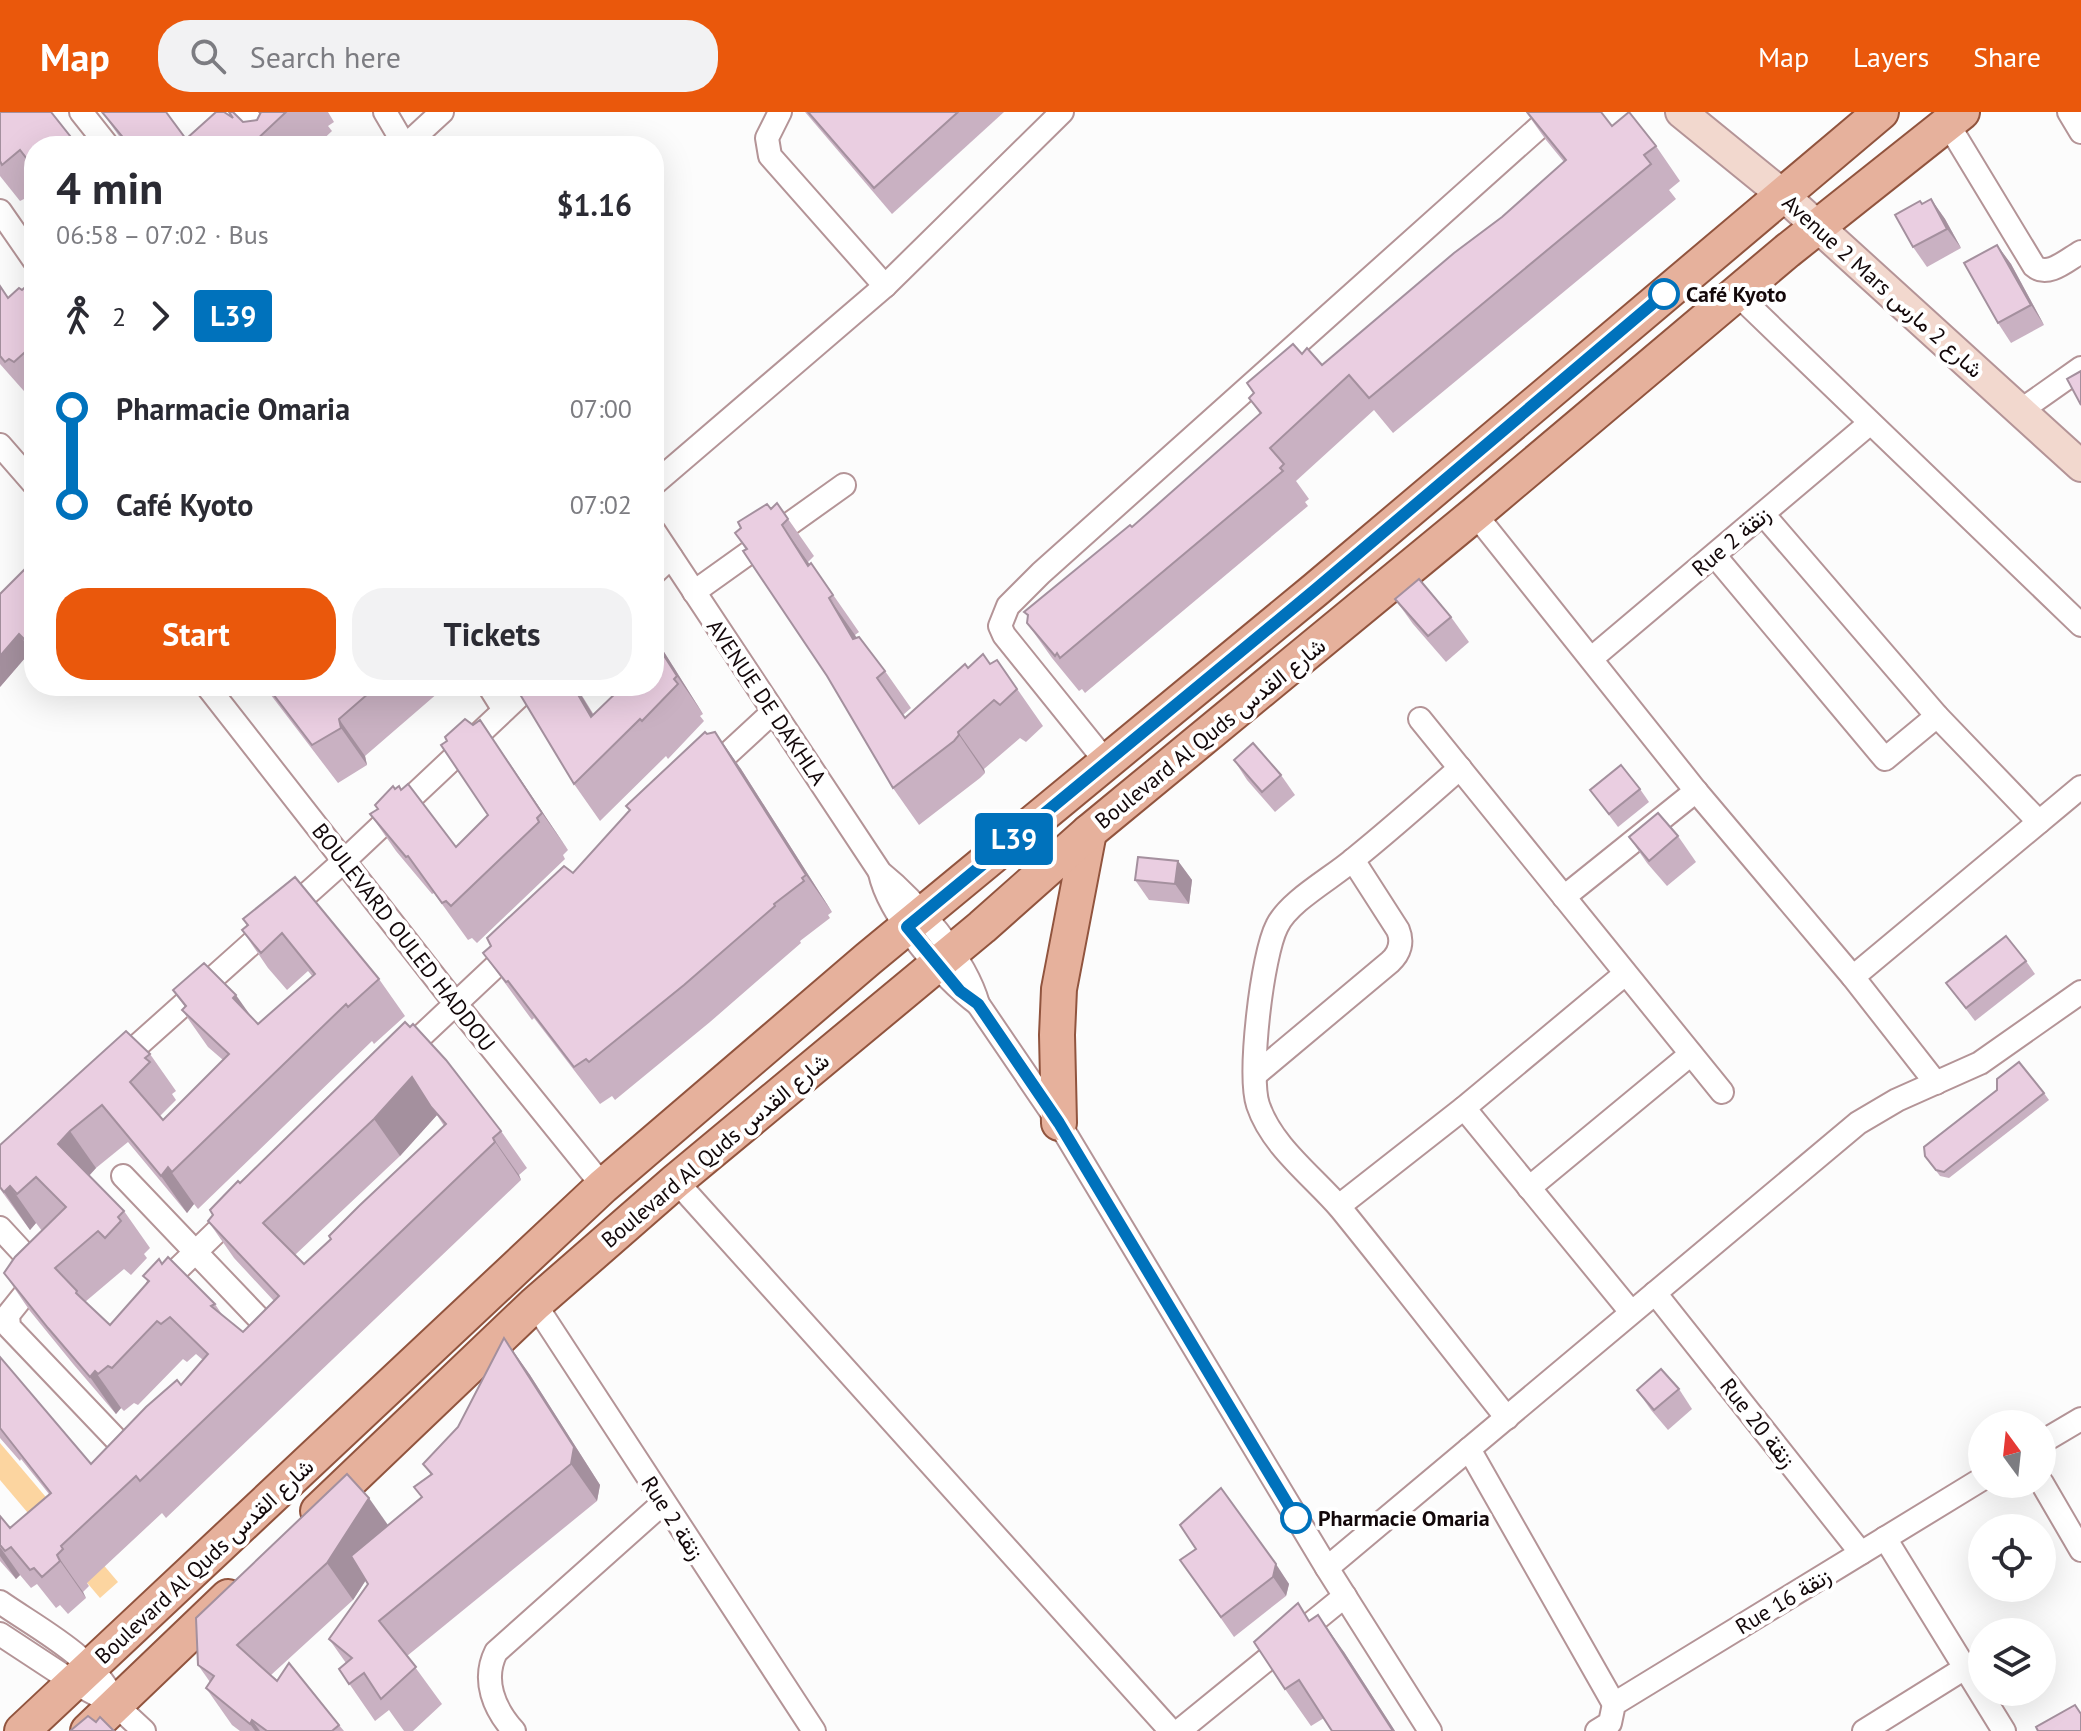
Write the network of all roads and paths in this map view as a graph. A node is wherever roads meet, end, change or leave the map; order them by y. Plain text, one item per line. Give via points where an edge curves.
1 (81, 112) edge
2 (243, 112) edge
3 (385, 112) edge
4 (442, 112) edge
5 (780, 112) edge
6 (1062, 112) edge
7 (1556, 112) edge
8 (1681, 112) edge
9 (1881, 112) edge
10 (2069, 112) edge
11 (1955, 118) edge
12 (2081, 132) edge
13 (100, 136) edge
14 (265, 136) edge
15 (399, 136) edge
16 (416, 136) edge
17 (1783, 195) junction
18 (0, 211) edge
19 (1819, 228) junction
20 (24, 246) edge
21 (2081, 252) edge
22 (885, 286) junction
23 (1737, 294) junction
24 (2081, 368) edge
25 (2020, 411) junction
26 (1869, 424) junction
27 (0, 445) edge
28 (2081, 466) edge
29 (24, 473) edge
30 (664, 475) edge
31 (844, 485) dead end
32 (1475, 514) junction
33 (1763, 514) junction
34 (664, 546) edge
35 (1715, 556) junction
36 (671, 557) junction
37 (664, 564) edge
38 (694, 592) junction
39 (2081, 625) edge
40 (1592, 658) junction
41 (215, 696) edge
42 (495, 696) edge
43 (519, 696) edge
44 (504, 710) junction
45 (773, 712) junction
46 (1937, 716) junction
47 (1420, 719) dead end
48 (1107, 763) junction
49 (1460, 768) junction
50 (693, 785) edge
51 (2081, 787) edge
52 (1696, 791) junction
53 (2039, 822) junction
54 (1089, 832) junction
55 (345, 860) junction
56 (1353, 860) junction
57 (1564, 897) junction
58 (915, 921) junction
59 (534, 931) edge
60 (944, 958) junction
61 (1625, 974) junction
62 (1853, 977) junction
63 (2079, 997) edge
64 (455, 1003) junction
65 (1691, 1054) junction
66 (387, 1068) edge
67 (1255, 1075) junction
68 (103, 1078) edge
69 (1936, 1083) junction
70 (1722, 1092) dead end
71 (1464, 1108) junction
72 (1059, 1123) junction
73 (123, 1176) dead end
74 (676, 1181) junction
75 (603, 1186) junction
76 (1529, 1188) junction
77 (252, 1198) edge
78 (1339, 1206) junction
79 (0, 1228) edge
80 (196, 1252) junction
81 (1655, 1293) junction
82 (147, 1299) edge
83 (535, 1304) junction
84 (1631, 1312) junction
85 (268, 1328) edge
86 (1507, 1418) junction
87 (2081, 1419) edge
88 (2056, 1434) edge
89 (1469, 1449) junction
90 (132, 1456) edge
91 (1968, 1488) edge
92 (2051, 1498) edge
93 (663, 1503) junction
94 (300, 1528) edge
95 (1885, 1538) junction
96 (2081, 1550) edge
97 (1861, 1553) junction
98 (1327, 1568) junction
99 (254, 1572) edge
100 (1345, 1596) junction
101 (0, 1602) edge
102 (0, 1634) edge
103 (1965, 1668) junction
104 (82, 1674) junction
105 (1614, 1704) junction
106 (116, 1705) junction
107 (22, 1731) edge
108 (88, 1731) edge
109 (144, 1731) edge
110 (514, 1731) edge
111 (814, 1731) edge
112 (1171, 1731) edge
113 (1179, 1731) edge
114 (1430, 1731) edge
115 (1597, 1731) edge
116 (1864, 1731) edge
117 (2004, 1731) edge

1 - 13 street
2 - 14 street
3 - 15 street
4 - 16 street
5 - 22 street via 767,138 770,156
6 - 22 street
7 - 48 street via 1008,606 1000,626 1004,635
8 - 17 street, Avenue 2 Mars شارع 2 مارس
9 - 17 main road, Boulevard Al Quds شارع القدس
10 - 12 street
11 - 19 main road, Boulevard Al Quds شارع القدس
11 - 21 street via 2034,266 2047,271
17 - 19 street, Avenue 2 Mars شارع 2 مارس
17 - 48 main road, Boulevard Al Quds شارع القدس
18 - 20 street
19 - 23 main road, Boulevard Al Quds شارع القدس
19 - 25 street, Avenue 2 Mars شارع 2 مارس
22 - 30 street
23 - 26 street
23 - 32 main road, Boulevard Al Quds شارع القدس
24 - 25 street
25 - 28 street, Avenue 2 Mars شارع 2 مارس
26 - 33 street, Rue 2 زنقة
26 - 39 street
27 - 29 street
31 - 38 street
32 - 40 street
32 - 54 main road, Boulevard Al Quds شارع القدس
33 - 35 street, Rue 2 زنقة
33 - 46 street
34 - 36 street, AVENUE DE DAKHLA
35 - 40 street, Rue 2 زنقة
35 - 46 street via 1885,759
36 - 37 street
36 - 38 street, AVENUE DE DAKHLA
38 - 45 street, AVENUE DE DAKHLA
40 - 52 street
41 - 55 street, BOULEVARD OULED HADDOU
42 - 44 street
43 - 44 street
44 - 55 street
45 - 50 street
45 - 58 street, AVENUE DE DAKHLA via 880,872 883,889
46 - 53 street
47 - 49 street
48 - 58 main road, Boulevard Al Quds شارع القدس
49 - 56 street
49 - 57 street
51 - 53 street
52 - 57 street
52 - 62 street
53 - 62 street
54 - 60 main road, Boulevard Al Quds شارع القدس
54 - 72 main road via 1059,989
55 - 64 street, BOULEVARD OULED HADDOU
55 - 68 street
56 - 67 street via 1277,925 1266,957
56 - 67 street via 1398,930 1399,952
57 - 61 street
58 - 60 street, AVENUE DE DAKHLA
58 - 75 main road, Boulevard Al Quds شارع القدس
59 - 64 street
60 - 72 street, AVENUE DE DAKHLA via 960,991 978,1004
60 - 74 main road, Boulevard Al Quds شارع القدس
61 - 65 street
61 - 71 street
62 - 69 street
63 - 69 street via 2000,1051
64 - 66 street
64 - 75 street, BOULEVARD OULED HADDOU
65 - 70 street
65 - 76 street
67 - 78 street via 1263,1117
69 - 81 street via 1858,1123
71 - 76 street
71 - 78 street
72 - 98 street, AVENUE DE DAKHLA
73 - 80 street
74 - 83 main road, Boulevard Al Quds شارع القدس
74 - 112 street
75 - 104 main road, Boulevard Al Quds شارع القدس
76 - 84 street
77 - 80 street
78 - 86 street
79 - 90 street via 25,1255 33,1273 28,1290 8,1315 9,1327
80 - 82 street
80 - 85 street
81 - 84 street
81 - 97 street, Rue 20 زنقة
83 - 93 street, Rue 2 زنقة
83 - 94 main road, Boulevard Al Quds شارع القدس
84 - 86 street
86 - 89 street
87 - 88 street
89 - 98 street
89 - 105 street
91 - 95 street, Rue 16 زنقة
92 - 96 street
93 - 110 street via 496,1652 490,1664 492,1694
93 - 111 street, Rue 2 زنقة
95 - 97 street, Rue 16 زنقة
95 - 103 street
97 - 105 street, Rue 16 زنقة
98 - 100 street, AVENUE DE DAKHLA
99 - 106 main road, Boulevard Al Quds شارع القدس
100 - 113 street
100 - 114 street, AVENUE DE DAKHLA
101 - 104 street
102 - 104 street
103 - 116 street
103 - 117 street
104 - 106 street via 106,1685
104 - 107 main road, Boulevard Al Quds شارع القدس
105 - 115 street, Rue 16 زنقة via 1610,1723
106 - 108 main road, Boulevard Al Quds شارع القدس
106 - 109 street

